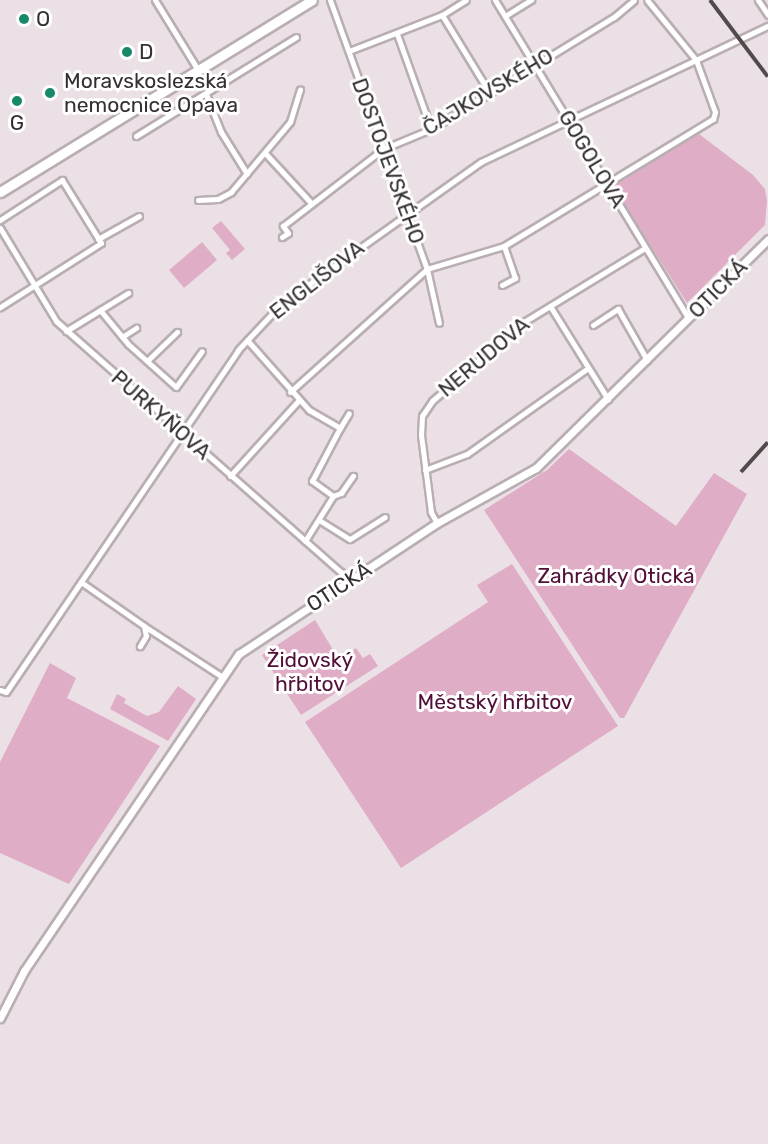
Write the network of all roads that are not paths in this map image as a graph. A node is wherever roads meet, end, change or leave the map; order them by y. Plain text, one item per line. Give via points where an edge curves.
1 (155, 0) edge
2 (312, 0) edge
3 (330, 0) edge
4 (466, 0) edge
5 (495, 0) edge
6 (531, 0) edge
7 (634, 0) edge
8 (646, 0) edge
9 (758, 0) edge
10 (442, 15) junction
11 (768, 15) edge
12 (505, 16) junction
13 (768, 26) edge
14 (397, 34) junction
15 (296, 38) dead end
16 (349, 51) junction
17 (696, 60) junction
18 (534, 65) junction
19 (198, 70) junction
20 (300, 90) dead end
21 (489, 92) junction
22 (206, 94) junction
23 (568, 120) junction
24 (431, 129) junction
25 (136, 136) dead end
26 (383, 149) junction
27 (265, 153) junction
28 (247, 174) junction
29 (606, 184) junction
30 (0, 192) edge
31 (198, 200) dead end
32 (312, 204) junction
33 (407, 214) junction
34 (139, 216) dead end
35 (0, 220) edge
36 (0, 228) edge
37 (282, 237) dead end
38 (98, 239) junction
39 (768, 239) edge
40 (504, 246) junction
41 (645, 248) junction
42 (427, 269) junction
43 (502, 285) dead end
44 (35, 286) junction
45 (128, 293) dead end
46 (550, 306) junction
47 (0, 307) edge
48 (100, 310) junction
49 (688, 318) junction
50 (439, 323) dead end
51 (593, 325) dead end
52 (136, 328) dead end
53 (66, 331) junction
54 (177, 332) dead end
55 (122, 337) junction
56 (247, 340) junction
57 (202, 351) dead end
58 (647, 360) junction
59 (147, 362) junction
60 (588, 368) junction
61 (290, 392) junction
62 (608, 399) junction
63 (299, 400) junction
64 (349, 413) dead end
65 (340, 428) junction
66 (182, 433) junction
67 (425, 470) junction
68 (230, 476) junction
69 (353, 476) dead end
70 (333, 496) junction
71 (385, 517) dead end
72 (319, 520) junction
73 (437, 523) junction
74 (305, 541) junction
75 (81, 582) junction
76 (347, 582) junction
77 (144, 626) junction
78 (140, 646) dead end
79 (221, 676) junction
80 (3, 691) edge
81 (0, 1018) edge

1 - 19 street
2 - 19 main road
3 - 16 street, DOSTOJEVSKÉHO
4 - 10 street
5 - 12 street, GOGOLOVA
6 - 12 street
7 - 18 street, ČAJKOVSKÉHO via 614,17
8 - 17 street
9 - 11 street
10 - 14 street
10 - 21 street
12 - 18 street, GOGOLOVA
13 - 17 street, ENGLIŠOVA
14 - 16 street
14 - 24 street
15 - 22 street
16 - 26 street, DOSTOJEVSKÉHO
17 - 23 street, ENGLIŠOVA
17 - 29 street via 715,112 713,119
18 - 21 street, ČAJKOVSKÉHO
18 - 23 street, GOGOLOVA
19 - 30 main road
20 - 27 street via 290,122
21 - 24 street, ČAJKOVSKÉHO
22 - 25 street
22 - 28 street via 221,132
23 - 29 street, GOGOLOVA
23 - 33 street, ENGLIŠOVA via 481,162
24 - 26 street, ČAJKOVSKÉHO
26 - 32 street, ČAJKOVSKÉHO
26 - 33 street, DOSTOJEVSKÉHO
27 - 28 street
27 - 32 street
28 - 31 street via 224,198
29 - 40 street
29 - 41 street, GOGOLOVA
32 - 37 street, ČAJKOVSKÉHO via 283,226 288,233
33 - 42 street, DOSTOJEVSKÉHO
33 - 56 street, ENGLIŠOVA via 296,292
34 - 38 street
35 - 38 street via 62,180
36 - 44 street, PURKYŇOVA
38 - 44 street via 100,243
39 - 49 street, OTICKÁ
40 - 42 street
40 - 43 street via 515,278
41 - 46 street, NERUDOVA
41 - 49 street, GOGOLOVA
42 - 50 street, DOSTOJEVSKÉHO
42 - 61 street
44 - 47 street
44 - 53 street, PURKYŇOVA
45 - 48 street
46 - 60 street
46 - 67 street, NERUDOVA via 476,360 432,401 423,416
48 - 53 street
48 - 55 street
49 - 58 street, OTICKÁ
51 - 58 street via 618,309
52 - 55 street
53 - 66 street, PURKYŇOVA
54 - 59 street
55 - 59 street
56 - 61 street
56 - 66 street, ENGLIŠOVA
57 - 59 street via 176,387
58 - 62 street, OTICKÁ
60 - 62 street
60 - 67 street via 473,449
61 - 63 street
62 - 73 street, OTICKÁ via 536,468
63 - 65 street
63 - 68 street
64 - 65 street
65 - 70 street via 312,482
66 - 68 street, PURKYŇOVA
66 - 75 street, ENGLIŠOVA
67 - 73 street, NERUDOVA via 431,512
68 - 74 street, PURKYŇOVA
69 - 70 street via 342,493
70 - 72 street
71 - 72 street via 350,539
72 - 74 street
73 - 76 street, OTICKÁ
74 - 76 street, PURKYŇOVA
75 - 77 street
75 - 80 street, ENGLIŠOVA
76 - 79 street, OTICKÁ via 245,649
77 - 78 street via 146,636
77 - 79 street
79 - 81 street, OTICKÁ via 24,971

